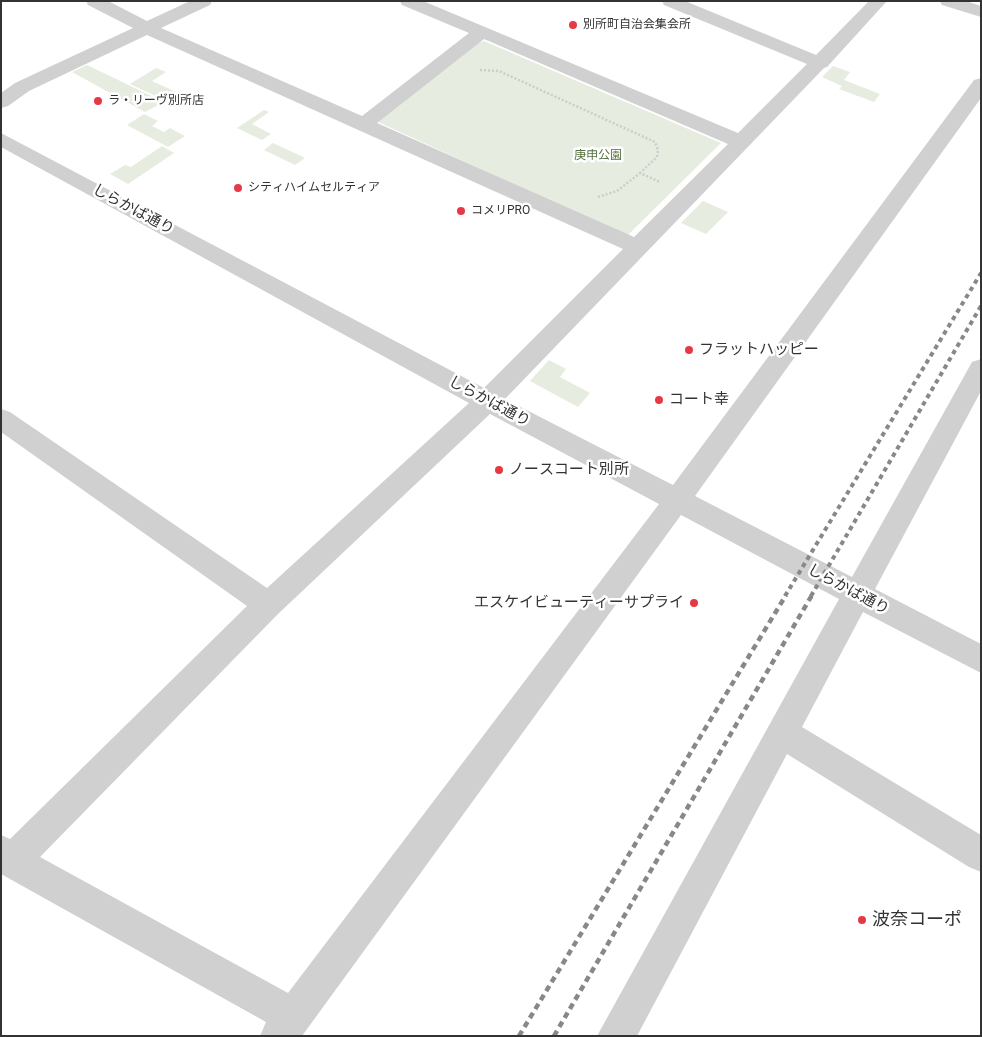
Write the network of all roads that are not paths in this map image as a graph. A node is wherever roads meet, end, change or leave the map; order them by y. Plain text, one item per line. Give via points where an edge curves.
1 (94, 1) edge
2 (204, 1) edge
3 (408, 1) edge
4 (670, 1) edge
5 (879, 1) edge
6 (948, 1) edge
7 (981, 12) edge
8 (148, 28) junction
9 (482, 32) junction
10 (821, 63) junction
11 (981, 84) edge
12 (1, 102) edge
13 (364, 124) junction
14 (1, 139) edge
15 (741, 142) junction
16 (637, 248) junction
17 (981, 368) edge
18 (487, 401) junction
19 (1, 419) edge
20 (677, 500) junction
21 (856, 594) junction
22 (268, 604) junction
23 (981, 659) edge
24 (781, 732) junction
25 (981, 855) edge
26 (6, 856) edge
27 (286, 1026) edge
28 (616, 1036) edge

1 - 8 street
2 - 8 street
3 - 9 street
4 - 10 street
5 - 10 street
6 - 7 street
8 - 12 street via 22,88
8 - 13 street
9 - 13 street
9 - 15 street
10 - 15 street
11 - 20 street
13 - 16 street
14 - 18 street, しらかば通り
15 - 16 street
16 - 18 street
17 - 21 street
18 - 20 street, しらかば通り
18 - 22 street
19 - 22 street
20 - 21 street, しらかば通り
20 - 27 street
21 - 23 street, しらかば通り
21 - 24 street
22 - 26 street
24 - 25 street
24 - 28 street
26 - 27 street

